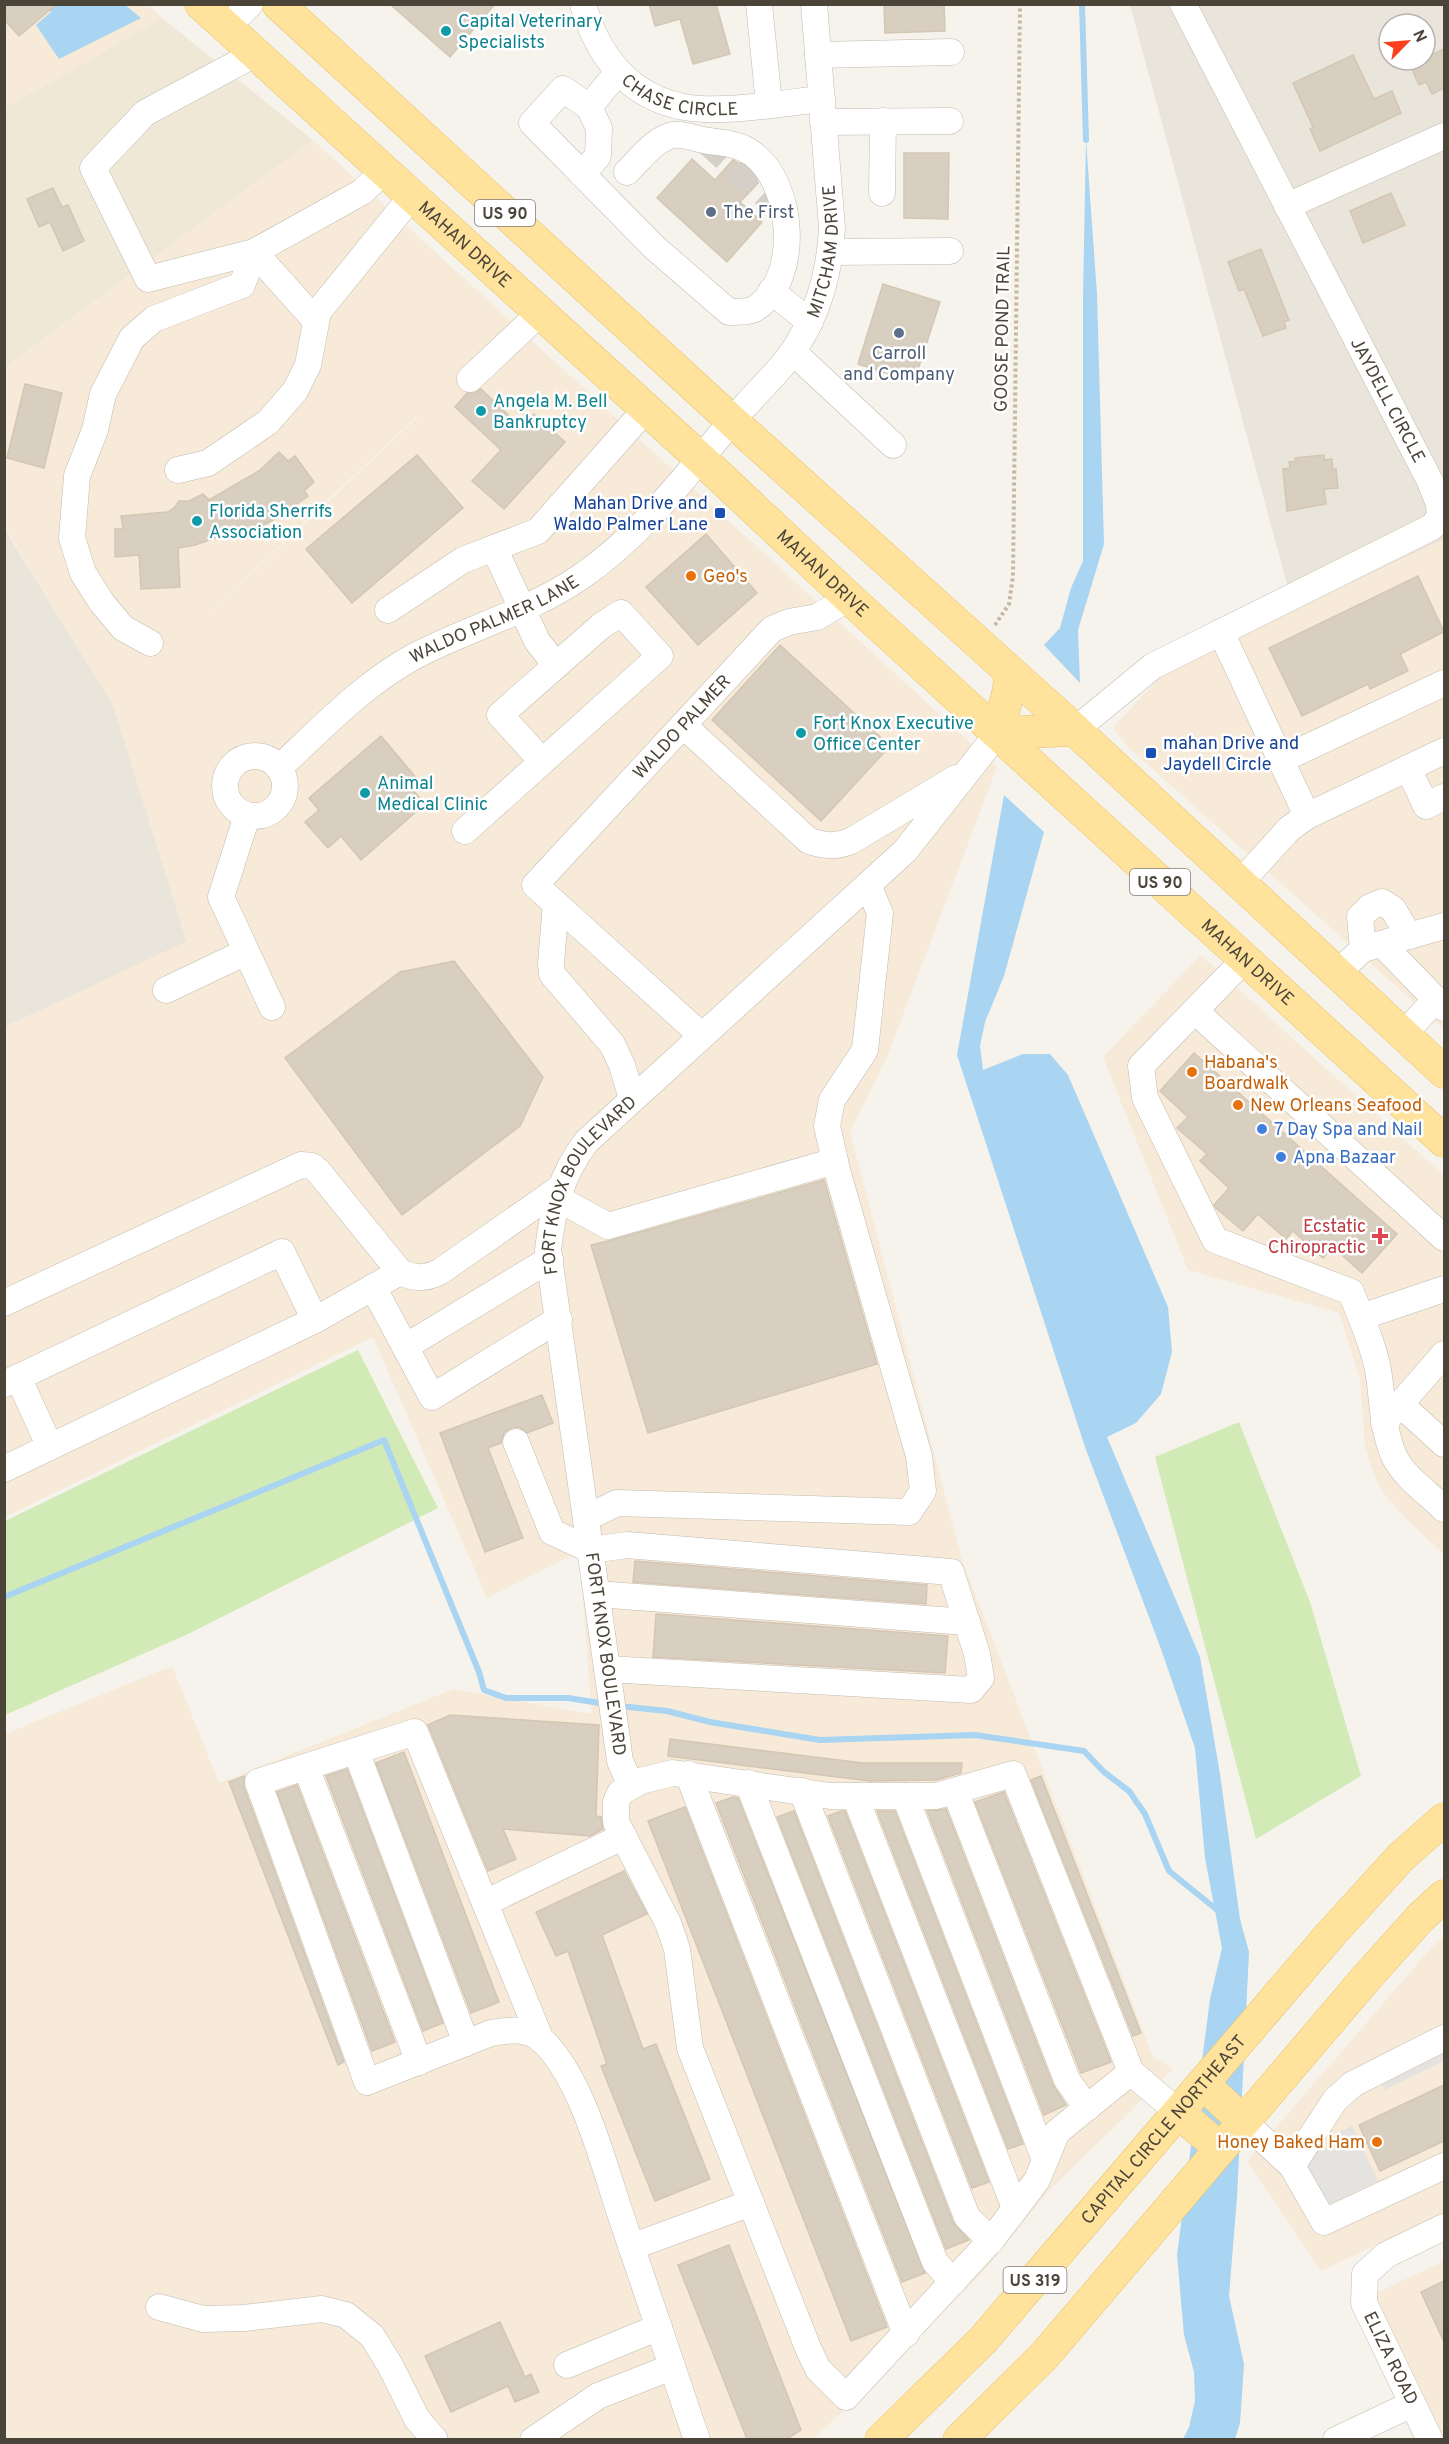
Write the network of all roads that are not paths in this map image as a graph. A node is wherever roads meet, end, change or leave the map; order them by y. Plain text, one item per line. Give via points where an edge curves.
1 (201, 4) edge
2 (250, 4) edge
3 (278, 4) edge
4 (583, 4) edge
5 (759, 4) edge
6 (814, 4) edge
7 (1184, 4) edge
8 (226, 28) junction
9 (951, 52) dead end
10 (255, 54) junction
11 (818, 55) junction
12 (618, 72) junction
13 (769, 104) junction
14 (589, 107) junction
15 (683, 107) junction
16 (823, 111) junction
17 (883, 121) junction
18 (950, 121) dead end
19 (678, 135) junction
20 (1444, 136) edge
21 (384, 171) junction
22 (627, 172) dead end
23 (582, 174) junction
24 (882, 193) dead end
25 (412, 196) junction
26 (1287, 206) junction
27 (951, 251) dead end
28 (254, 252) junction
29 (831, 252) junction
30 (771, 291) junction
31 (540, 313) junction
32 (316, 321) junction
33 (810, 322) junction
34 (793, 352) junction
35 (470, 379) dead end
36 (646, 409) junction
37 (732, 422) junction
38 (892, 445) dead end
39 (701, 459) junction
40 (178, 470) dead end
41 (1435, 536) edge
42 (494, 548) junction
43 (849, 598) junction
44 (522, 607) junction
45 (388, 610) dead end
46 (1221, 632) junction
47 (150, 643) dead end
48 (556, 665) junction
49 (1010, 672) junction
50 (1444, 683) edge
51 (683, 725) junction
52 (1075, 730) junction
53 (998, 733) junction
54 (1444, 751) edge
55 (1281, 760) junction
56 (542, 762) junction
57 (279, 768) junction
58 (1408, 768) junction
59 (969, 770) junction
60 (1444, 797) edge
61 (247, 816) junction
62 (1307, 816) junction
63 (465, 831) dead end
64 (1240, 883) junction
65 (868, 885) junction
66 (556, 904) junction
67 (1444, 926) edge
68 (1409, 936) junction
69 (1372, 946) junction
70 (246, 952) junction
71 (1245, 959) junction
72 (1337, 973) junction
73 (166, 990) dead end
74 (1440, 1004) edge
75 (272, 1007) dead end
76 (1196, 1011) junction
77 (1404, 1034) junction
78 (702, 1036) junction
79 (1444, 1072) edge
80 (632, 1099) junction
81 (1444, 1141) edge
82 (835, 1161) junction
83 (559, 1193) junction
84 (1444, 1238) edge
85 (549, 1259) junction
86 (400, 1272) junction
87 (373, 1287) junction
88 (1444, 1289) edge
89 (4, 1303) edge
90 (1361, 1317) junction
91 (558, 1319) junction
92 (315, 1320) junction
93 (405, 1347) junction
94 (1444, 1354) edge
95 (11, 1381) edge
96 (1392, 1414) junction
97 (516, 1442) dead end
98 (1444, 1444) edge
99 (50, 1447) junction
100 (4, 1469) edge
101 (1444, 1509) edge
102 (586, 1518) junction
103 (591, 1550) junction
104 (597, 1594) junction
105 (967, 1622) junction
106 (609, 1679) junction
107 (356, 1751) junction
108 (306, 1767) junction
109 (688, 1774) junction
110 (748, 1783) junction
111 (631, 1786) junction
112 (802, 1791) junction
113 (955, 1791) junction
114 (855, 1796) junction
115 (905, 1796) junction
116 (1444, 1819) edge
117 (624, 1836) junction
118 (1444, 1896) edge
119 (485, 1903) junction
120 (1444, 2038) edge
121 (542, 2040) junction
122 (466, 2043) junction
123 (420, 2062) junction
124 (1131, 2072) junction
125 (1203, 2084) junction
126 (1087, 2108) junction
127 (1179, 2113) junction
128 (1244, 2121) junction
129 (1220, 2148) junction
130 (1045, 2160) junction
131 (1292, 2166) junction
132 (1444, 2166) edge
133 (752, 2203) junction
134 (1015, 2208) junction
135 (1444, 2227) edge
136 (991, 2241) junction
137 (631, 2247) junction
138 (953, 2282) junction
139 (159, 2307) dead end
140 (659, 2327) junction
141 (906, 2334) junction
142 (567, 2366) dead end
143 (672, 2367) junction
144 (1412, 2404) junction
145 (435, 2439) edge
146 (533, 2439) edge
147 (697, 2439) edge
148 (881, 2439) edge
149 (959, 2439) edge
150 (1336, 2439) edge
151 (1430, 2439) edge

1 - 8 main road, MAHAN DRIVE / US 90
2 - 8 street
3 - 37 main road, US 90
4 - 12 street, CHASE CIRCLE via 591,33
5 - 13 street
6 - 11 street, MITCHAM DRIVE
7 - 26 street, JAYDELL CIRCLE
8 - 10 main road, MAHAN DRIVE / US 90
9 - 11 street
10 - 21 main road, MAHAN DRIVE / US 90
10 - 28 street via 145,113 93,168 148,279
11 - 16 street, MITCHAM DRIVE
12 - 14 street
12 - 15 street, CHASE CIRCLE via 640,90
13 - 15 street, CHASE CIRCLE via 709,110
13 - 16 street, CHASE CIRCLE
14 - 23 street via 599,128 598,156
14 - 23 street via 563,89 532,123
15 - 19 street
16 - 17 street, CHASE CIRCLE
16 - 29 street, MITCHAM DRIVE
17 - 18 street, CHASE CIRCLE
17 - 24 street
19 - 22 street via 658,141
19 - 30 street via 732,144 753,154 772,175 784,212 786,251 778,282
20 - 26 street
21 - 25 main road, MAHAN DRIVE / US 90
21 - 28 street via 362,192
23 - 30 street via 655,248 729,312 754,310
25 - 31 main road, MAHAN DRIVE / US 90
25 - 32 street via 318,312
26 - 41 street, JAYDELL CIRCLE via 1430,481 1439,504 1440,518 1432,527
27 - 29 street
28 - 32 street
28 - 47 street via 242,285 154,319 132,338 103,394 95,430 77,476 72,538 83,573 123,628
29 - 33 street, MITCHAM DRIVE
30 - 33 street
31 - 35 street
31 - 36 main road, MAHAN DRIVE / US 90
32 - 40 street via 308,365 295,391 268,422 208,463
33 - 34 street, MITCHAM DRIVE
34 - 37 street, MITCHAM DRIVE
34 - 38 street
36 - 39 main road, MAHAN DRIVE / US 90
36 - 42 street via 538,531
37 - 39 street, MITCHAM DRIVE
37 - 49 main road, US 90
39 - 43 main road, MAHAN DRIVE / US 90
39 - 44 street, WALDO PALMER LANE via 606,558 578,579
41 - 46 street, JAYDELL CIRCLE
42 - 44 street
42 - 45 street via 463,560
43 - 51 street, WALDO PALMER via 817,616 772,629
43 - 53 main road, MAHAN DRIVE / US 90
44 - 48 street via 537,641
44 - 57 street, WALDO PALMER LANE via 387,672
46 - 52 street, JAYDELL CIRCLE via 1153,666
46 - 55 street
48 - 56 street via 500,715
48 - 56 street via 621,613 660,656
49 - 52 main road, US 90
49 - 53 main road via 1010,689
50 - 55 street
51 - 59 street via 809,841 826,846 851,841
51 - 66 street, WALDO PALMER via 535,885
52 - 53 main road
52 - 64 main road, US 90
53 - 59 street, FORT KNOX BOULEVARD
53 - 71 main road, MAHAN DRIVE / US 90
54 - 58 street
55 - 62 street
56 - 63 street
57 - 61 street via 284,779 282,800 265,815
57 - 61 street via 271,761 253,756 242,758 228,772 225,793 237,811
58 - 60 street via 1426,806
58 - 62 street
59 - 65 street, FORT KNOX BOULEVARD via 904,851
61 - 70 street via 221,897
62 - 64 street via 1289,829
64 - 72 main road, US 90
65 - 78 street, FORT KNOX BOULEVARD
65 - 82 street via 880,913 865,1050 832,1100 827,1126
66 - 78 street
66 - 80 street via 552,974 612,1044
67 - 68 street
68 - 69 street
68 - 69 street via 1393,909 1382,902 1359,917
69 - 72 street
69 - 74 street
70 - 73 street
70 - 75 street
71 - 76 street
71 - 81 main road, MAHAN DRIVE / US 90
72 - 77 main road, US 90
74 - 77 street
76 - 84 street
76 - 90 street via 1141,1066 1145,1098 1215,1240 1351,1292
77 - 79 main road, US 90
78 - 80 street, FORT KNOX BOULEVARD
80 - 83 street, FORT KNOX BOULEVARD via 585,1142 572,1160
82 - 83 street via 608,1226
82 - 102 street via 919,1456 923,1491 909,1512 617,1503
83 - 85 street, FORT KNOX BOULEVARD via 553,1211
83 - 86 street via 430,1277 415,1278
85 - 91 street, FORT KNOX BOULEVARD
85 - 93 street
86 - 87 street
86 - 89 street via 318,1171 301,1165
87 - 92 street
87 - 93 street
88 - 90 street
90 - 96 street
91 - 93 street via 432,1397
91 - 102 street, FORT KNOX BOULEVARD
92 - 95 street via 282,1252
92 - 99 street
94 - 96 street
95 - 99 street
96 - 98 street
96 - 101 street via 1395,1457
97 - 103 street via 552,1532
99 - 100 street
102 - 103 street, FORT KNOX BOULEVARD
103 - 104 street, FORT KNOX BOULEVARD
103 - 105 street via 627,1545 951,1572
104 - 105 street
104 - 106 street, FORT KNOX BOULEVARD
105 - 106 street via 981,1678 970,1690
106 - 111 street, FORT KNOX BOULEVARD via 620,1761
107 - 108 street
107 - 119 street via 415,1732
107 - 122 street
108 - 123 street
108 - 123 street via 258,1782 367,2082
109 - 110 street
109 - 111 street via 673,1773
109 - 141 street
110 - 112 street
110 - 138 street via 935,2262
111 - 117 street via 615,1802 616,1822
112 - 114 street
112 - 136 street via 967,2217
113 - 115 street via 936,1796
113 - 124 street via 1013,1774
113 - 126 street via 1067,2080
114 - 115 street
114 - 134 street
115 - 130 street
116 - 125 main road, CAPITAL CIRCLE NORTHEAST / US 319 via 1401,1857 1330,1935
117 - 119 street
117 - 133 street via 674,1940 690,2048
118 - 128 main road, US 319 via 1375,1968
119 - 121 street
120 - 131 street via 1353,2084 1335,2100
121 - 122 street via 524,2031 508,2030
121 - 137 street via 559,2062 588,2118
122 - 123 street
124 - 126 street
124 - 127 street
125 - 127 main road, CAPITAL CIRCLE NORTHEAST / US 319
125 - 128 main road
126 - 130 street via 1057,2132
127 - 129 main road
127 - 148 main road, CAPITAL CIRCLE NORTHEAST / US 319 via 982,2340
128 - 129 main road, US 319
128 - 131 street
129 - 149 main road, US 319 via 1044,2355
130 - 134 street via 1037,2180
131 - 132 street via 1324,2222
133 - 137 street
133 - 141 street via 818,2369 846,2397
134 - 136 street
135 - 144 street, ELIZA ROAD via 1386,2255 1365,2274 1365,2303
136 - 138 street
137 - 140 street
138 - 141 street
139 - 145 street via 203,2319 322,2309 346,2315 372,2336 417,2419
140 - 142 street
140 - 143 street
143 - 146 street via 598,2396
143 - 147 street
144 - 150 street
144 - 151 street, ELIZA ROAD

